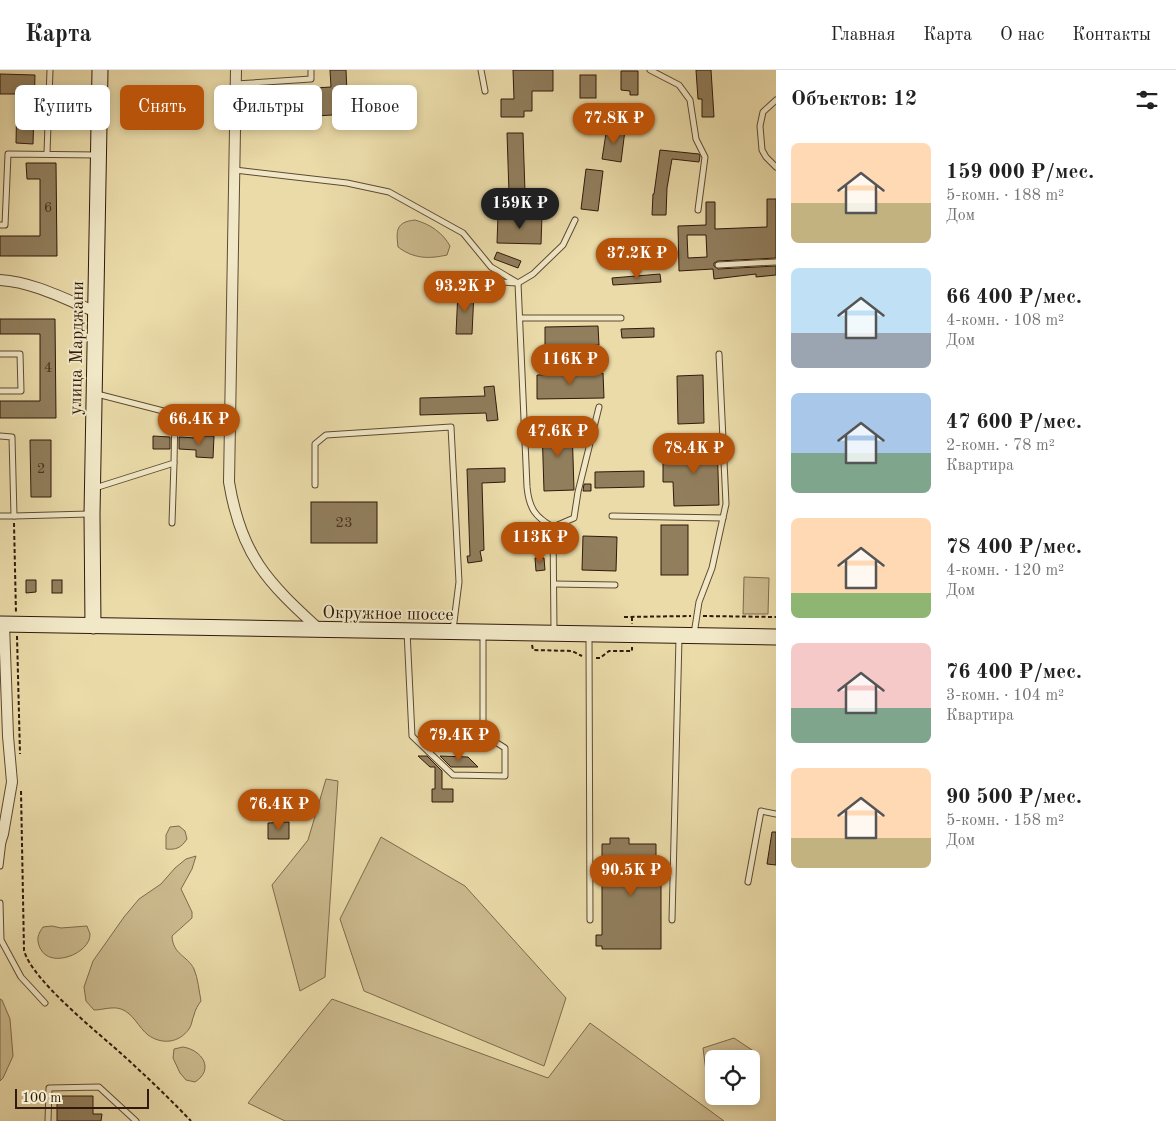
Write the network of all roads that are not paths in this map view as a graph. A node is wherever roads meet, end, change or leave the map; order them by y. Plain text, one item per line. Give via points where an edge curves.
1 (50, 70) edge
2 (100, 70) edge
3 (236, 70) edge
4 (311, 70) edge
5 (481, 70) edge
6 (650, 70) edge
7 (236, 84) junction
8 (485, 91) dead end
9 (776, 100) edge
10 (47, 153) junction
11 (98, 155) junction
12 (776, 167) edge
13 (235, 170) junction
14 (698, 210) dead end
15 (575, 220) dead end
16 (0, 225) edge
17 (776, 262) edge
18 (718, 265) dead end
19 (0, 280) edge
20 (500, 282) dead end
21 (518, 283) junction
22 (96, 312) junction
23 (520, 318) junction
24 (621, 318) dead end
25 (0, 354) edge
26 (719, 354) dead end
27 (0, 391) edge
28 (94, 394) junction
29 (598, 406) dead end
30 (0, 436) edge
31 (174, 463) junction
32 (315, 485) dead end
33 (92, 488) junction
34 (92, 514) junction
35 (0, 516) edge
36 (14, 516) junction
37 (612, 516) dead end
38 (723, 518) junction
39 (172, 523) dead end
40 (553, 527) junction
41 (554, 584) junction
42 (614, 585) dead end
43 (7, 624) edge
44 (93, 626) junction
45 (320, 630) junction
46 (407, 631) junction
47 (452, 633) junction
48 (483, 633) junction
49 (554, 634) junction
50 (589, 634) junction
51 (686, 635) junction
52 (776, 637) edge
53 (776, 814) edge
54 (2, 839) edge
55 (0, 866) edge
56 (748, 882) dead end
57 (0, 903) edge
58 (590, 920) dead end
59 (672, 920) dead end
60 (45, 1003) dead end
61 (48, 1121) edge
62 (136, 1121) edge

1 - 10 lane
2 - 11 street, улица Марджани
3 - 7 street
4 - 7 lane via 311,79
5 - 8 lane
6 - 14 lane via 679,86 690,100 696,138 705,157
7 - 13 street
9 - 12 lane via 763,112 760,126 762,150
10 - 11 lane
10 - 16 lane via 8,154 4,225
11 - 22 street, улица Марджани
13 - 21 lane via 347,183 389,192 463,233 491,267
13 - 45 street via 229,482 233,508 254,558 272,584
15 - 21 lane via 563,245 533,274
17 - 18 lane
19 - 22 street via 30,285
20 - 21 lane
21 - 23 lane
22 - 28 street, улица Марджани
23 - 24 lane
23 - 40 lane via 528,498 541,521
25 - 27 lane via 20,354 20,391
26 - 38 lane via 726,504
28 - 31 lane via 175,414
28 - 33 street, улица Марджани
29 - 40 lane via 574,518
30 - 36 lane via 12,437
31 - 33 lane
31 - 39 lane
32 - 47 lane via 315,444 326,434 452,428 459,582
33 - 34 street, улица Марджани
34 - 36 lane
34 - 44 street, улица Марджани
35 - 36 lane
37 - 38 lane
38 - 51 lane via 712,568
40 - 41 lane
41 - 42 lane
41 - 49 lane
43 - 44 street, Окружное шоссе
43 - 54 street via 8,736 12,782
44 - 45 street, Окружное шоссе
45 - 46 street, Окружное шоссе
46 - 47 street, Окружное шоссе
46 - 48 lane via 412,736 453,775 505,776 505,748 483,734
47 - 48 street, Окружное шоссе
48 - 49 street, Окружное шоссе
49 - 50 street, Окружное шоссе
50 - 51 street, Окружное шоссе
50 - 58 lane
51 - 52 street, Окружное шоссе
51 - 59 lane
53 - 56 lane via 761,811
54 - 55 lane
57 - 60 lane via 2,940 21,977
61 - 62 lane via 49,1088 99,1087

